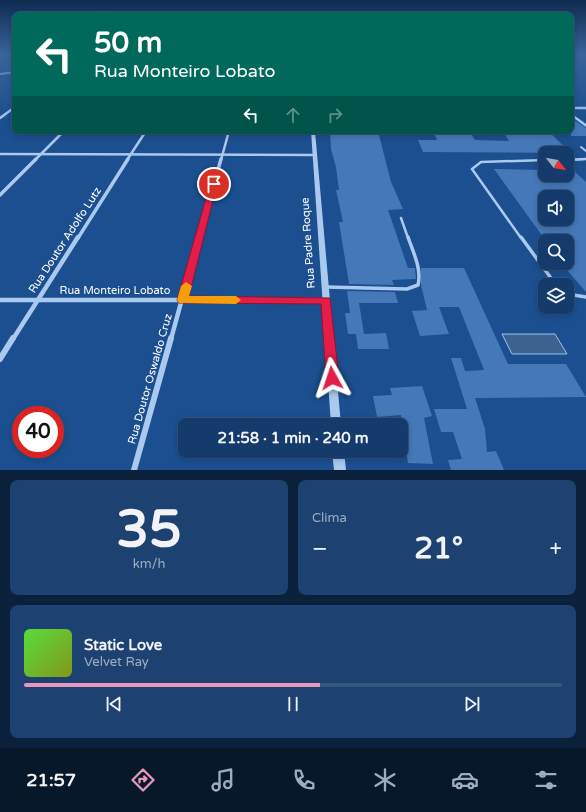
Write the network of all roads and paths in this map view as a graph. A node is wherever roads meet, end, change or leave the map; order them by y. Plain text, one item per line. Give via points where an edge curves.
1 (574, 108) edge
2 (586, 108) edge
3 (12, 109) edge
4 (0, 118) edge
5 (574, 119) edge
6 (586, 126) edge
7 (61, 134) edge
8 (144, 134) edge
9 (228, 134) edge
10 (313, 134) edge
11 (581, 147) dead end
12 (586, 151) edge
13 (0, 154) edge
14 (41, 155) junction
15 (314, 155) junction
16 (130, 156) junction
17 (221, 156) junction
18 (586, 159) edge
19 (538, 160) edge
20 (574, 160) edge
21 (0, 195) edge
22 (401, 218) dead end
23 (551, 278) edge
24 (325, 287) junction
25 (574, 295) edge
26 (586, 297) edge
27 (0, 300) edge
28 (38, 300) junction
29 (182, 300) junction
30 (326, 300) junction
31 (0, 359) edge
32 (335, 418) edge
33 (339, 458) edge
34 (134, 470) edge
35 (340, 470) edge

1 - 2 street
3 - 4 street
5 - 6 street
7 - 14 street
8 - 16 street, Rua Doutor Adolfo Lutz
9 - 17 street, Rua Doutor Oswaldo Cruz
10 - 15 street, Rua Padre Roque
11 - 12 lane
13 - 14 street
14 - 16 street
14 - 21 street
15 - 17 street
15 - 24 street, Rua Padre Roque
16 - 17 street
16 - 28 street, Rua Doutor Adolfo Lutz
17 - 29 street, Rua Doutor Oswaldo Cruz
18 - 20 lane
19 - 23 lane via 481,162 472,169
22 - 24 lane via 419,269 418,285 407,289
24 - 30 street, Rua Padre Roque
25 - 26 lane
27 - 28 street, Rua Monteiro Lobato
28 - 29 street, Rua Monteiro Lobato
28 - 31 street, Rua Doutor Adolfo Lutz
29 - 30 street, Rua Monteiro Lobato
29 - 34 street, Rua Doutor Oswaldo Cruz
30 - 32 street, Rua Padre Roque
33 - 35 street

